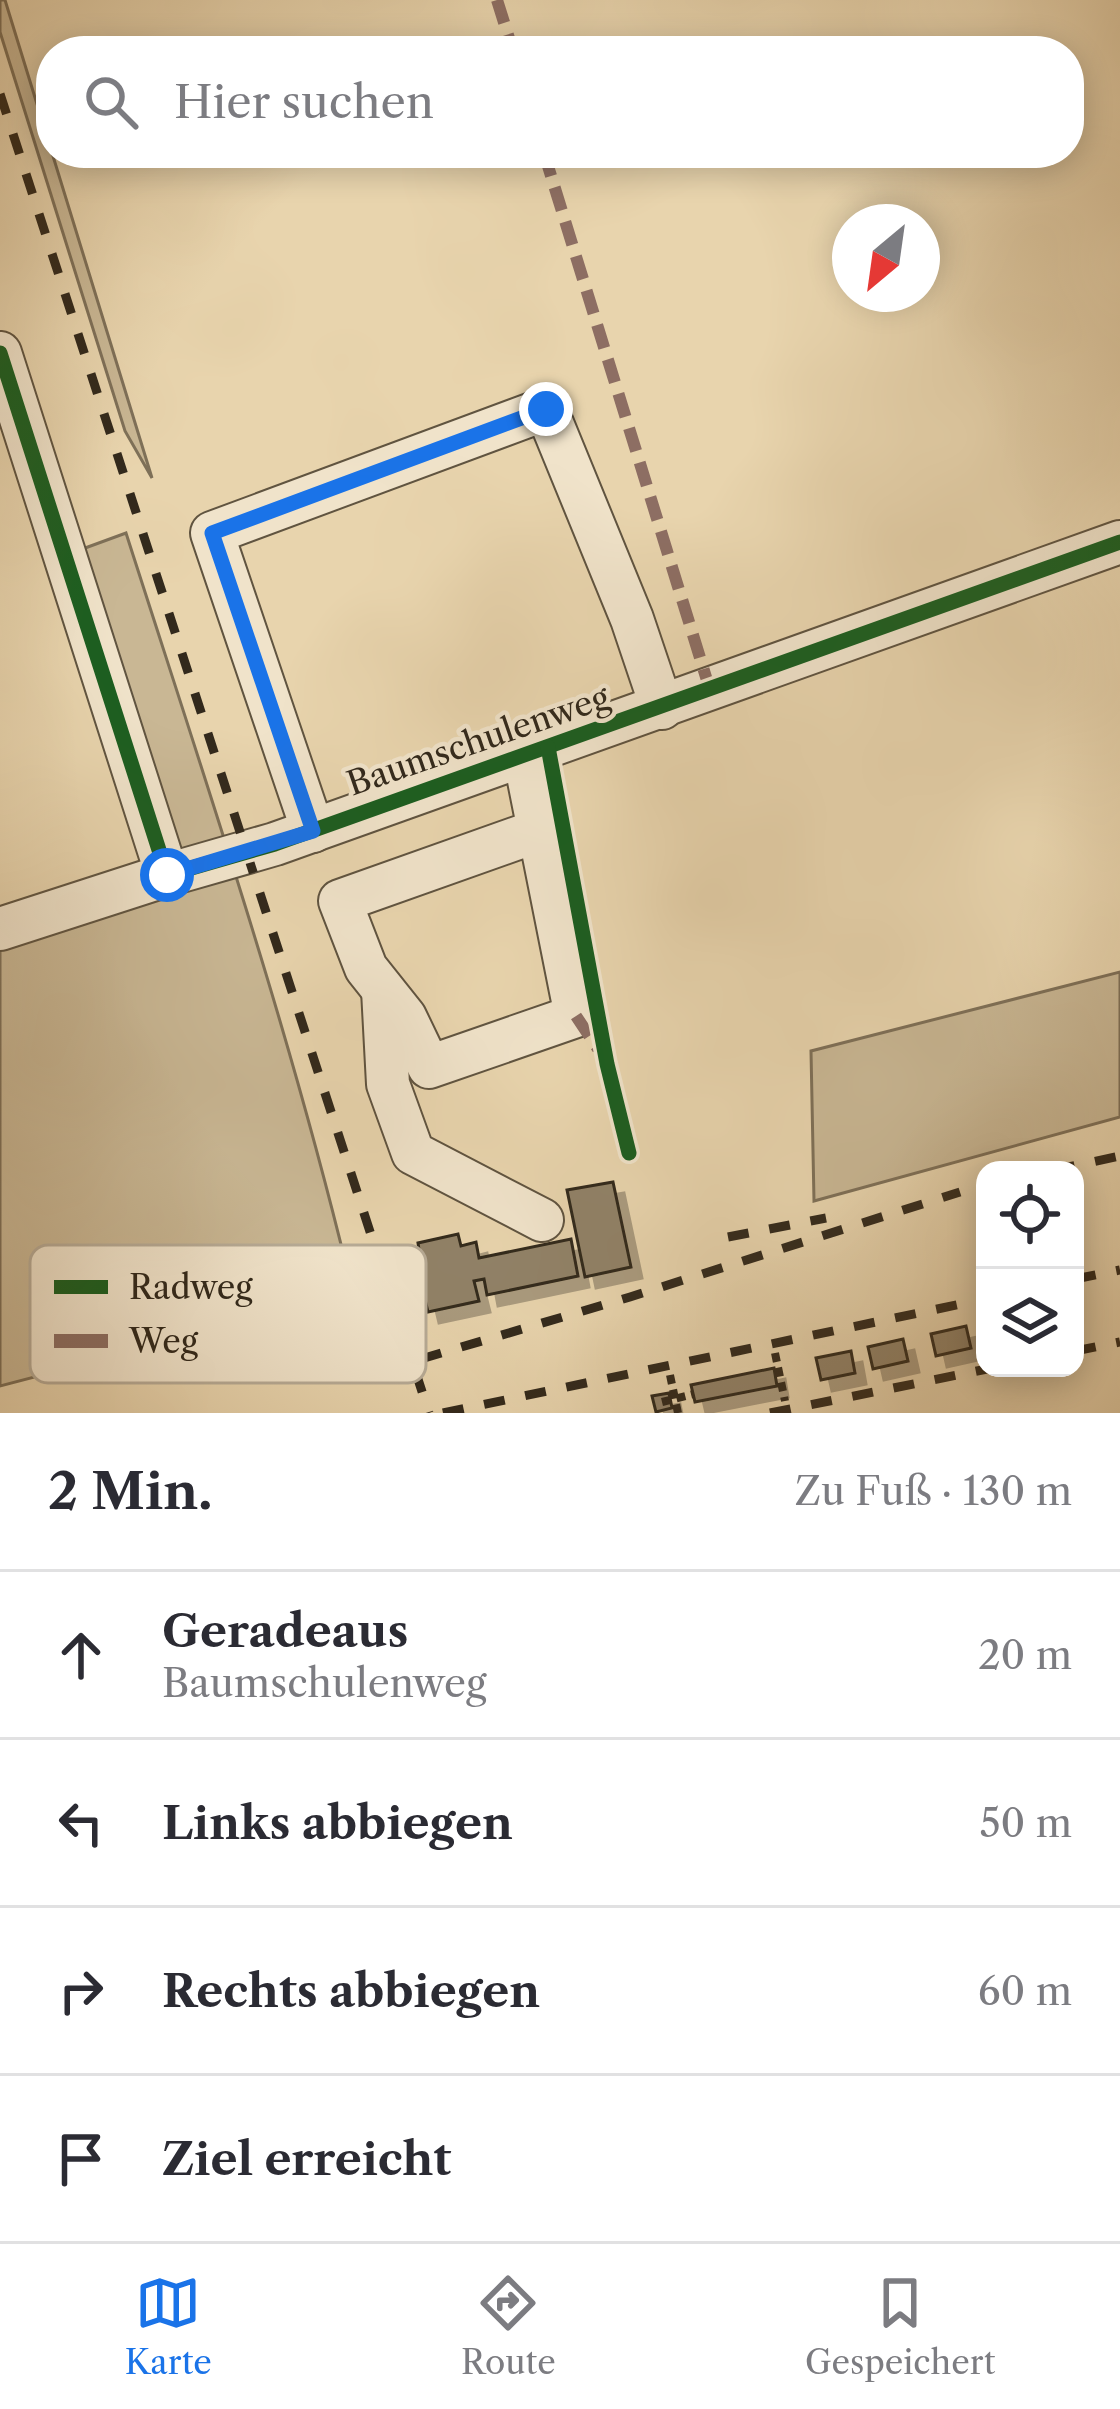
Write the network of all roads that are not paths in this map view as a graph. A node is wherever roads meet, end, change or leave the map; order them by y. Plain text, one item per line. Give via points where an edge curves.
1 (0, 353) edge
2 (1120, 542) edge
3 (662, 708) junction
4 (524, 755) junction
5 (539, 830) junction
6 (313, 831) junction
7 (167, 875) junction
8 (0, 929) edge
9 (383, 988) junction
10 (542, 1220) dead end

1 - 7 street
2 - 3 street, Baumschulenweg
3 - 4 street, Baumschulenweg
3 - 6 street via 546,409 212,533
4 - 5 street
4 - 6 street, Baumschulenweg
5 - 9 street via 340,901 366,968
5 - 9 street via 576,1016 429,1067
6 - 7 street, Baumschulenweg
7 - 8 street, Baumschulenweg
9 - 10 street via 388,1084 413,1153

